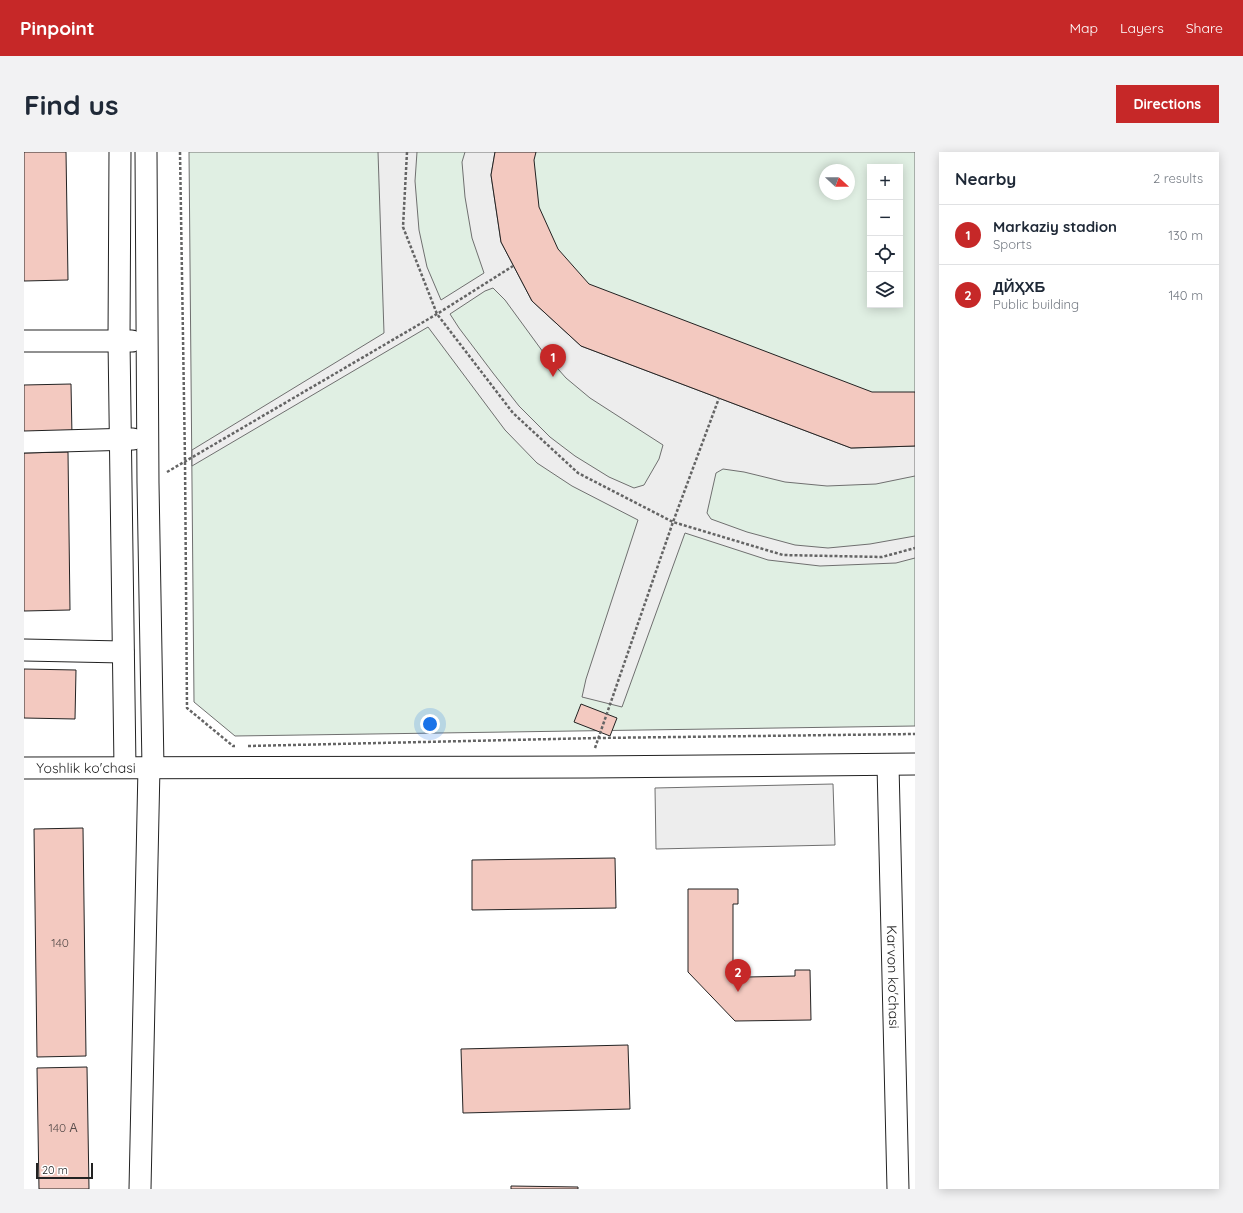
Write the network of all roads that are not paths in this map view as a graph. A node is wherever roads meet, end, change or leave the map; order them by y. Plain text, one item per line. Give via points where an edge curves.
1 (120, 152) edge
2 (146, 152) edge
3 (24, 340) edge
4 (119, 341) junction
5 (147, 341) junction
6 (120, 438) junction
7 (148, 439) junction
8 (24, 442) edge
9 (24, 650) edge
10 (123, 652) junction
11 (915, 764) edge
12 (888, 765) junction
13 (125, 767) junction
14 (151, 767) junction
15 (24, 768) edge
16 (140, 1189) edge
17 (898, 1189) edge

1 - 4 street
2 - 5 street
3 - 4 street
4 - 5 street
4 - 6 street
5 - 7 street
6 - 7 street
6 - 8 street
6 - 10 street
7 - 14 street
9 - 10 street
10 - 13 street
11 - 12 street, Yoshlik ko'chasi
12 - 14 street, Yoshlik ko'chasi
12 - 17 street, Karvon ko'chasi
13 - 14 street, Yoshlik ko'chasi
13 - 15 street, Yoshlik ko'chasi
14 - 16 street

